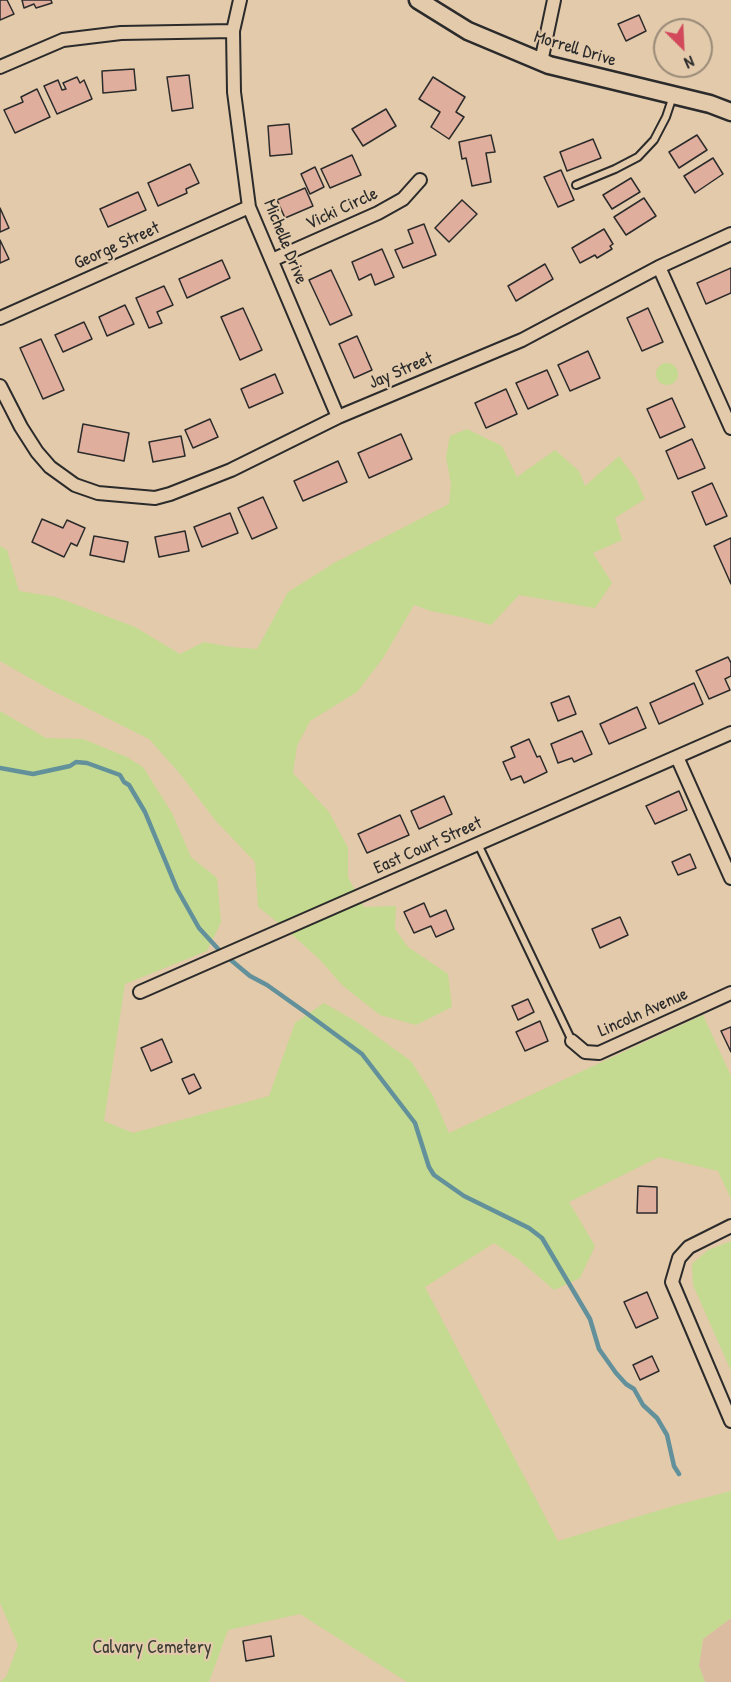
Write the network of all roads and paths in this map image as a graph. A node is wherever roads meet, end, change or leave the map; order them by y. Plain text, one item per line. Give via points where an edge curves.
1 (240, 0) edge
2 (418, 0) edge
3 (554, 0) edge
4 (233, 31) junction
5 (542, 62) junction
6 (0, 67) edge
7 (673, 96) junction
8 (731, 112) edge
9 (420, 180) dead end
10 (576, 184) dead end
11 (249, 207) junction
12 (731, 234) edge
13 (272, 260) junction
14 (659, 267) junction
15 (0, 318) edge
16 (0, 386) edge
17 (338, 417) junction
18 (731, 428) edge
19 (731, 734) edge
20 (677, 757) junction
21 (478, 844) junction
22 (731, 878) edge
23 (140, 992) dead end
24 (731, 993) edge
25 (572, 1041) joint
26 (731, 1226) edge
27 (731, 1421) edge

1 - 4 street, Michelle Drive
2 - 5 main road, Morrell Drive via 468,32
3 - 5 street
4 - 6 street via 122,33 63,40
4 - 11 street, Michelle Drive via 234,92
5 - 7 main road, Morrell Drive
7 - 8 main road, Morrell Drive
7 - 10 lane via 654,140 638,157
9 - 13 street, Vicki Circle via 403,199 378,213
11 - 13 street, Michelle Drive
11 - 15 street, George Street
12 - 14 street, Jay Street
13 - 17 street, Michelle Drive
14 - 17 street, Jay Street via 522,340
14 - 18 street
16 - 17 street, Jay Street via 21,427 50,467 75,485 130,497 170,494 231,470
19 - 20 street, East Court Street
20 - 21 street, East Court Street
20 - 22 street
21 - 23 street, East Court Street
21 - 25 lane
24 - 25 street, Lincoln Avenue via 599,1053 585,1052
26 - 27 street via 688,1247 679,1258 672,1282

